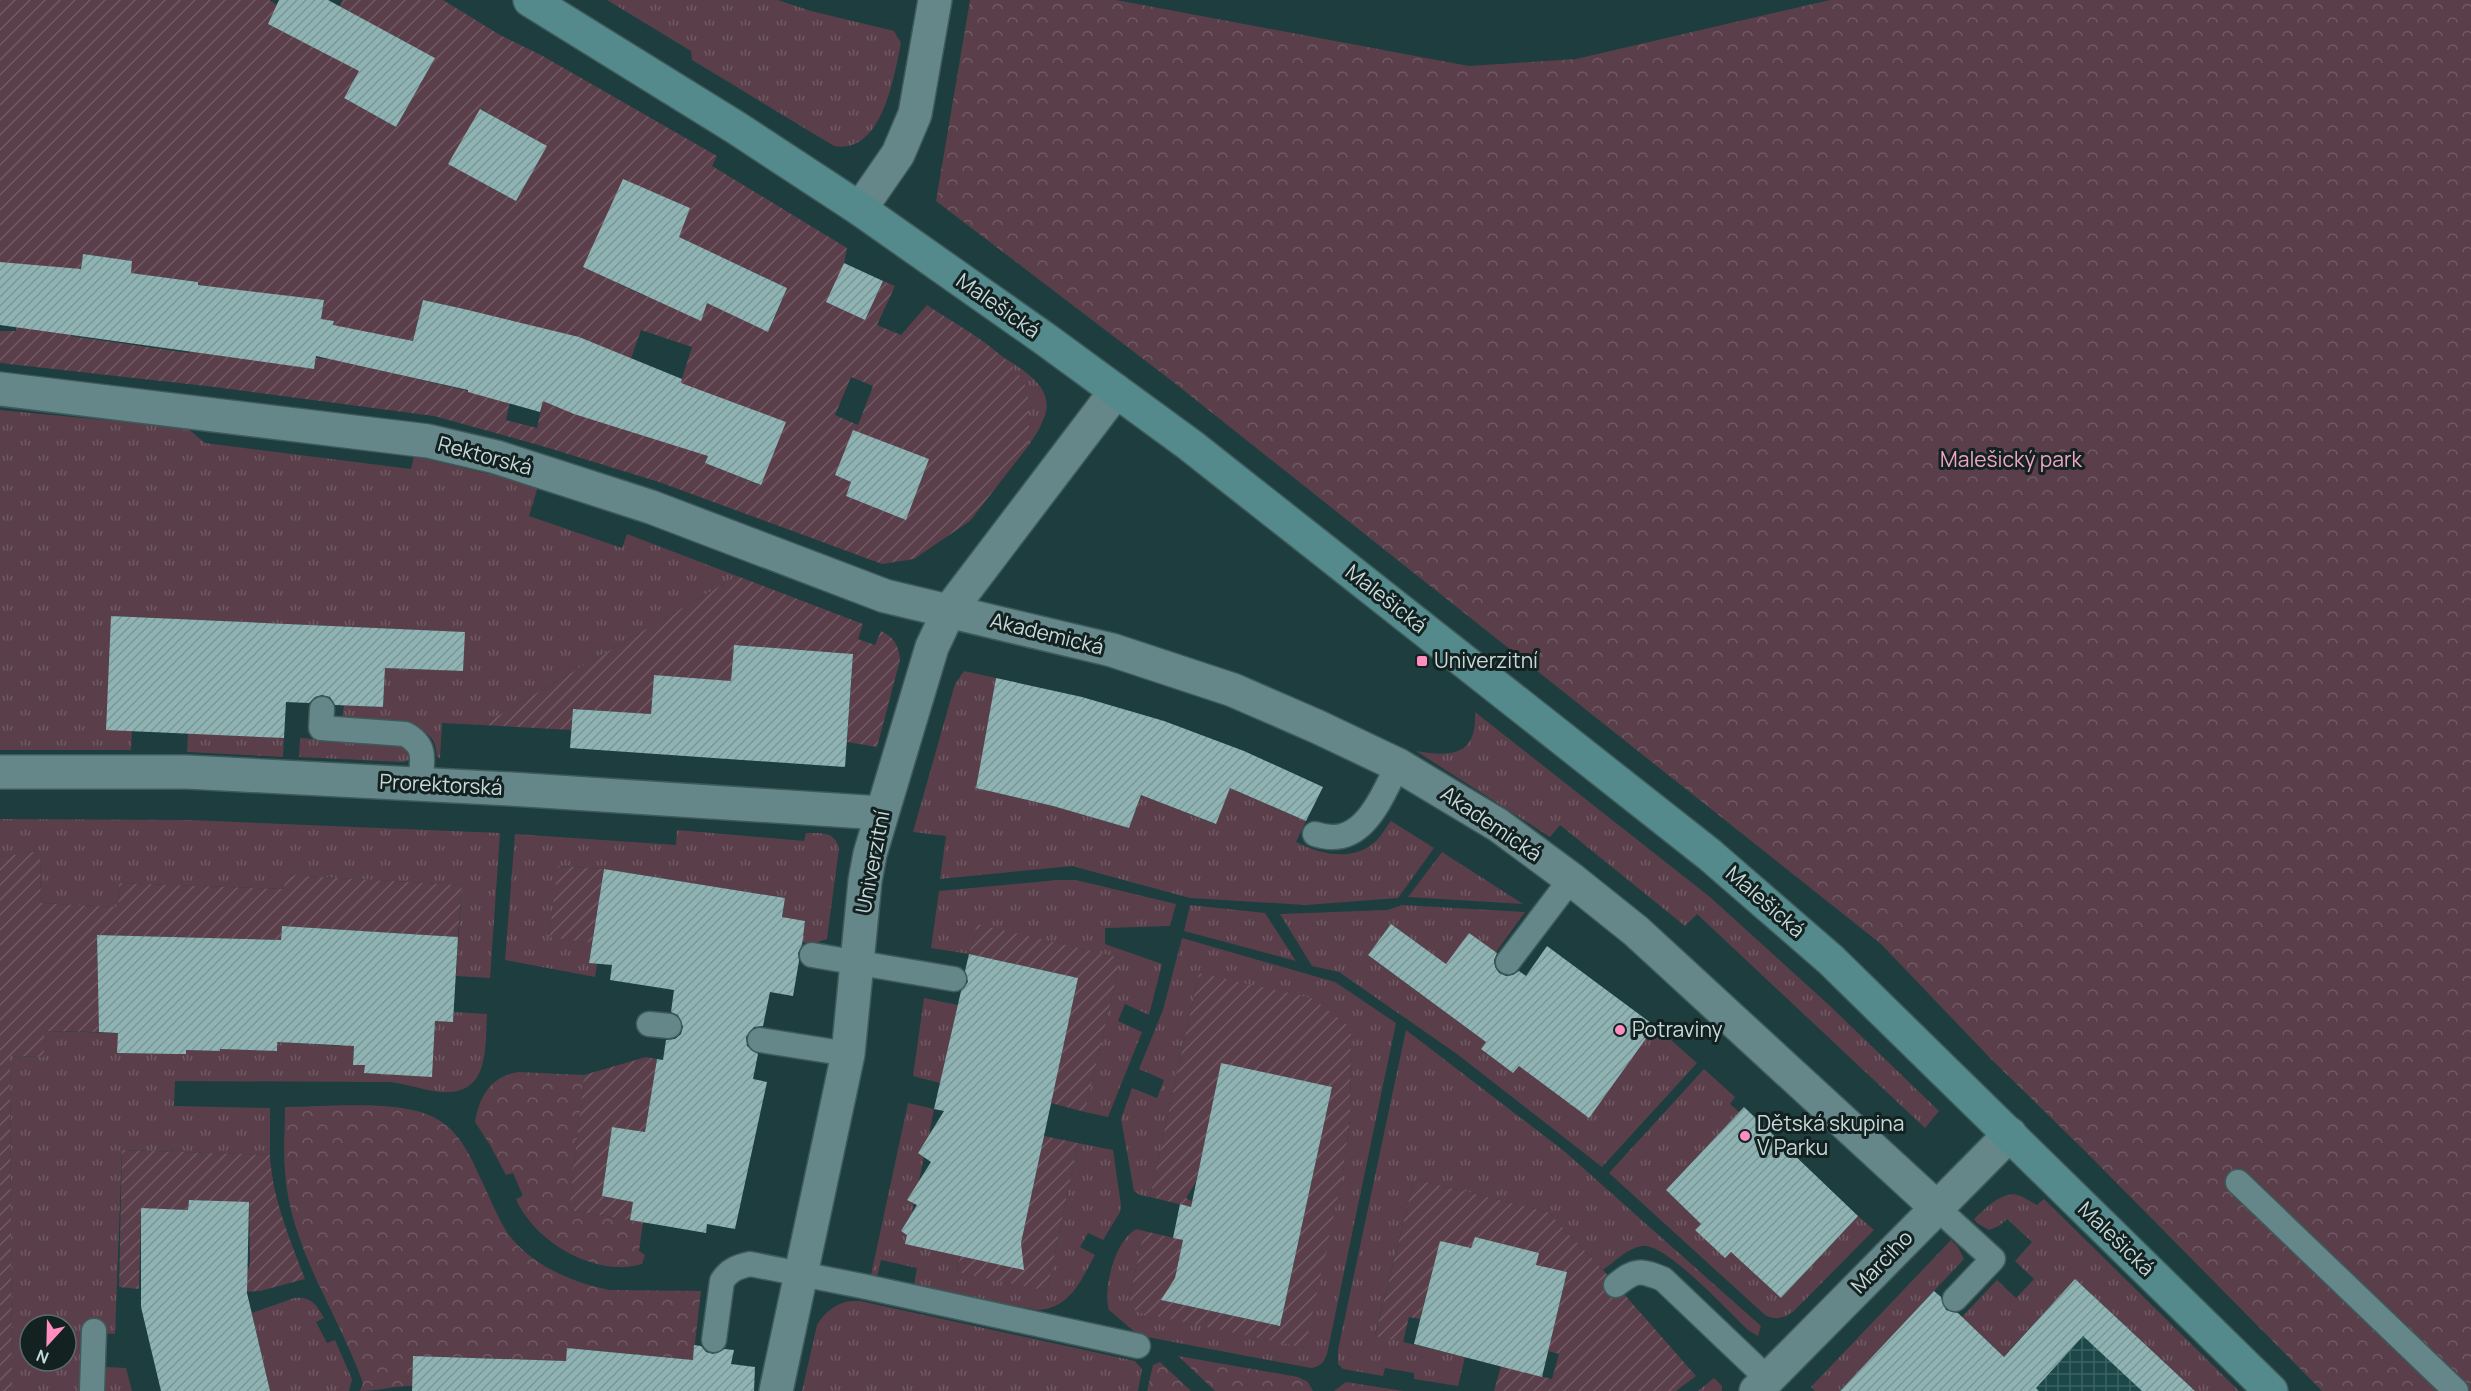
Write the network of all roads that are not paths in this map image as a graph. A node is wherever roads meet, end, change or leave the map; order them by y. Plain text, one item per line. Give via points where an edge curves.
1 (530, 0) edge
2 (935, 0) edge
3 (860, 209) junction
4 (0, 389) edge
5 (1116, 391) junction
6 (949, 611) junction
7 (322, 709) dead end
8 (1398, 765) junction
9 (0, 772) edge
10 (420, 784) junction
11 (881, 813) junction
12 (1315, 834) dead end
13 (1571, 879) junction
14 (812, 955) dead end
15 (1508, 962) dead end
16 (858, 963) junction
17 (954, 980) dead end
18 (760, 1040) dead end
19 (848, 1054) junction
20 (2010, 1134) junction
21 (2238, 1182) dead end
22 (1936, 1207) junction
23 (801, 1274) junction
24 (1616, 1285) dead end
25 (1955, 1299) dead end
26 (94, 1331) dead end
27 (714, 1340) dead end
28 (1138, 1346) dead end
29 (1762, 1385) edge
30 (92, 1391) edge
31 (776, 1391) edge
32 (2271, 1391) edge
33 (2456, 1391) edge

1 - 3 street, Malešická
2 - 3 street via 915,114 898,154
3 - 5 street, Malešická
4 - 6 street, Rektorská via 428,441 496,457 651,507 885,596
5 - 6 street, Univerzitní
5 - 20 street, Malešická via 1710,855 1831,960
6 - 8 street, Akademická via 1112,650 1233,690
6 - 11 street, Univerzitní via 932,647
7 - 10 lane via 321,728 405,734 416,741 422,751
8 - 12 lane via 1358,829 1340,838
8 - 13 street, Akademická via 1498,825
9 - 10 street, Prorektorská via 187,772
10 - 11 street, Prorektorská
11 - 16 street, Univerzitní via 865,881
13 - 15 lane
13 - 22 street, Akademická via 1636,931
14 - 16 lane
16 - 17 lane
16 - 19 street, Univerzitní
18 - 19 lane
19 - 23 street, Univerzitní
20 - 22 street, Marciho
20 - 32 street, Malešická
21 - 33 lane
22 - 25 lane via 1993,1259
22 - 29 street, Marciho
23 - 27 lane via 750,1264 728,1273 722,1281
23 - 28 lane
23 - 31 street, Univerzitní
24 - 29 lane via 1643,1271 1663,1279
26 - 30 lane

